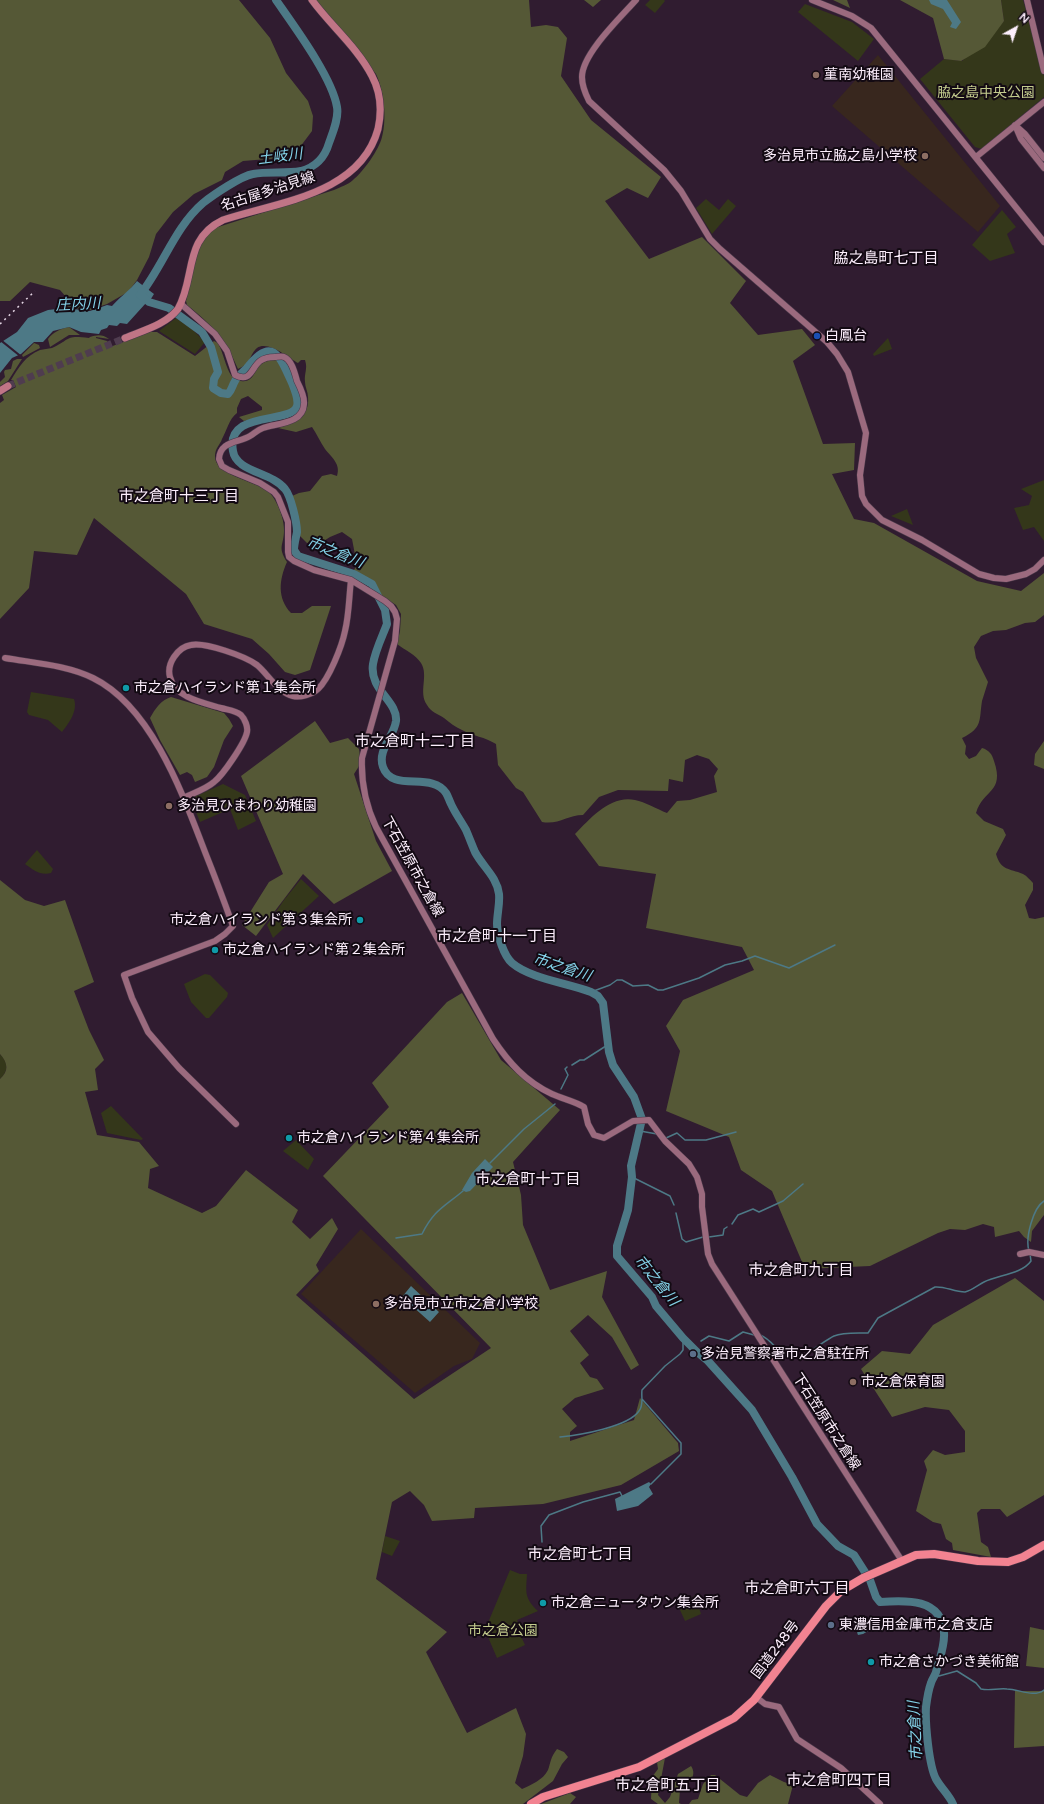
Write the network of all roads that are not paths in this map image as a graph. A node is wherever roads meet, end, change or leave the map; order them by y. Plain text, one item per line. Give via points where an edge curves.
1 (312, 0) edge
2 (636, 0) edge
3 (812, 0) edge
4 (1027, 0) edge
5 (1044, 71) edge
6 (1044, 102) edge
7 (1015, 125) junction
8 (976, 157) junction
9 (1044, 158) edge
10 (1044, 168) edge
11 (1044, 242) edge
12 (180, 306) junction
13 (125, 338) tunnel mouth
14 (8, 386) tunnel mouth
15 (0, 391) edge
16 (1044, 560) edge
17 (351, 580) junction
18 (5, 658) dead end
19 (185, 797) junction
20 (236, 1124) dead end
21 (1020, 1254) dead end
22 (1044, 1255) edge
23 (1044, 1546) edge
24 (902, 1561) junction
25 (756, 1697) junction
26 (531, 1804) edge
27 (880, 1804) edge

1 - 12 main road, 名古屋多治見線 via 356,52 376,84 381,107 373,141 355,167 330,184 304,196 223,220 208,230 194,251
2 - 16 street via 584,64 582,76 589,101 664,170 681,191 705,232 720,249 827,342 837,354 848,372 866,433 860,476 862,496 866,504 882,520 979,574 994,578 1016,577 1034,569
3 - 8 street via 852,16 871,28
4 - 5 street
6 - 7 street
7 - 8 street
7 - 9 street via 1026,134
7 - 10 street via 1021,139
8 - 11 street
12 - 13 main road, 名古屋多治見線 via 172,317 163,323
12 - 17 street, 下石笠原市之倉線 via 215,334 227,351 235,375 247,377 259,362 274,357 284,357 289,361 304,402 296,418 264,428 226,445 219,454 219,459 222,466 260,482 274,492 281,502 288,522 289,557 314,570
14 - 15 main road
17 - 19 street via 342,640 326,677 318,689 310,694 294,696 285,693 264,671 245,658 203,645 182,648 174,657 169,666 169,675 171,683 178,691 193,700 235,711 246,722 247,732 222,775
17 - 24 street, 下石笠原市之倉線 via 391,606 397,619 394,641 362,758 362,786 369,812 494,1040 514,1068 527,1079 553,1095 584,1107 594,1135 604,1138 633,1121 646,1119 689,1164 702,1194 710,1259
18 - 19 street via 69,670 93,678 114,692 135,711 146,726
19 - 20 street via 233,926 215,941 124,975 148,1032 179,1068
21 - 22 street via 1029,1252
23 - 24 highway, 国道248号 via 1008,1562 978,1561 934,1554 916,1555
24 - 25 highway, 国道248号 via 841,1591 826,1606
25 - 26 highway, 国道248号 via 734,1718 657,1759 543,1797
25 - 27 street via 765,1704 778,1707 798,1739 841,1768

